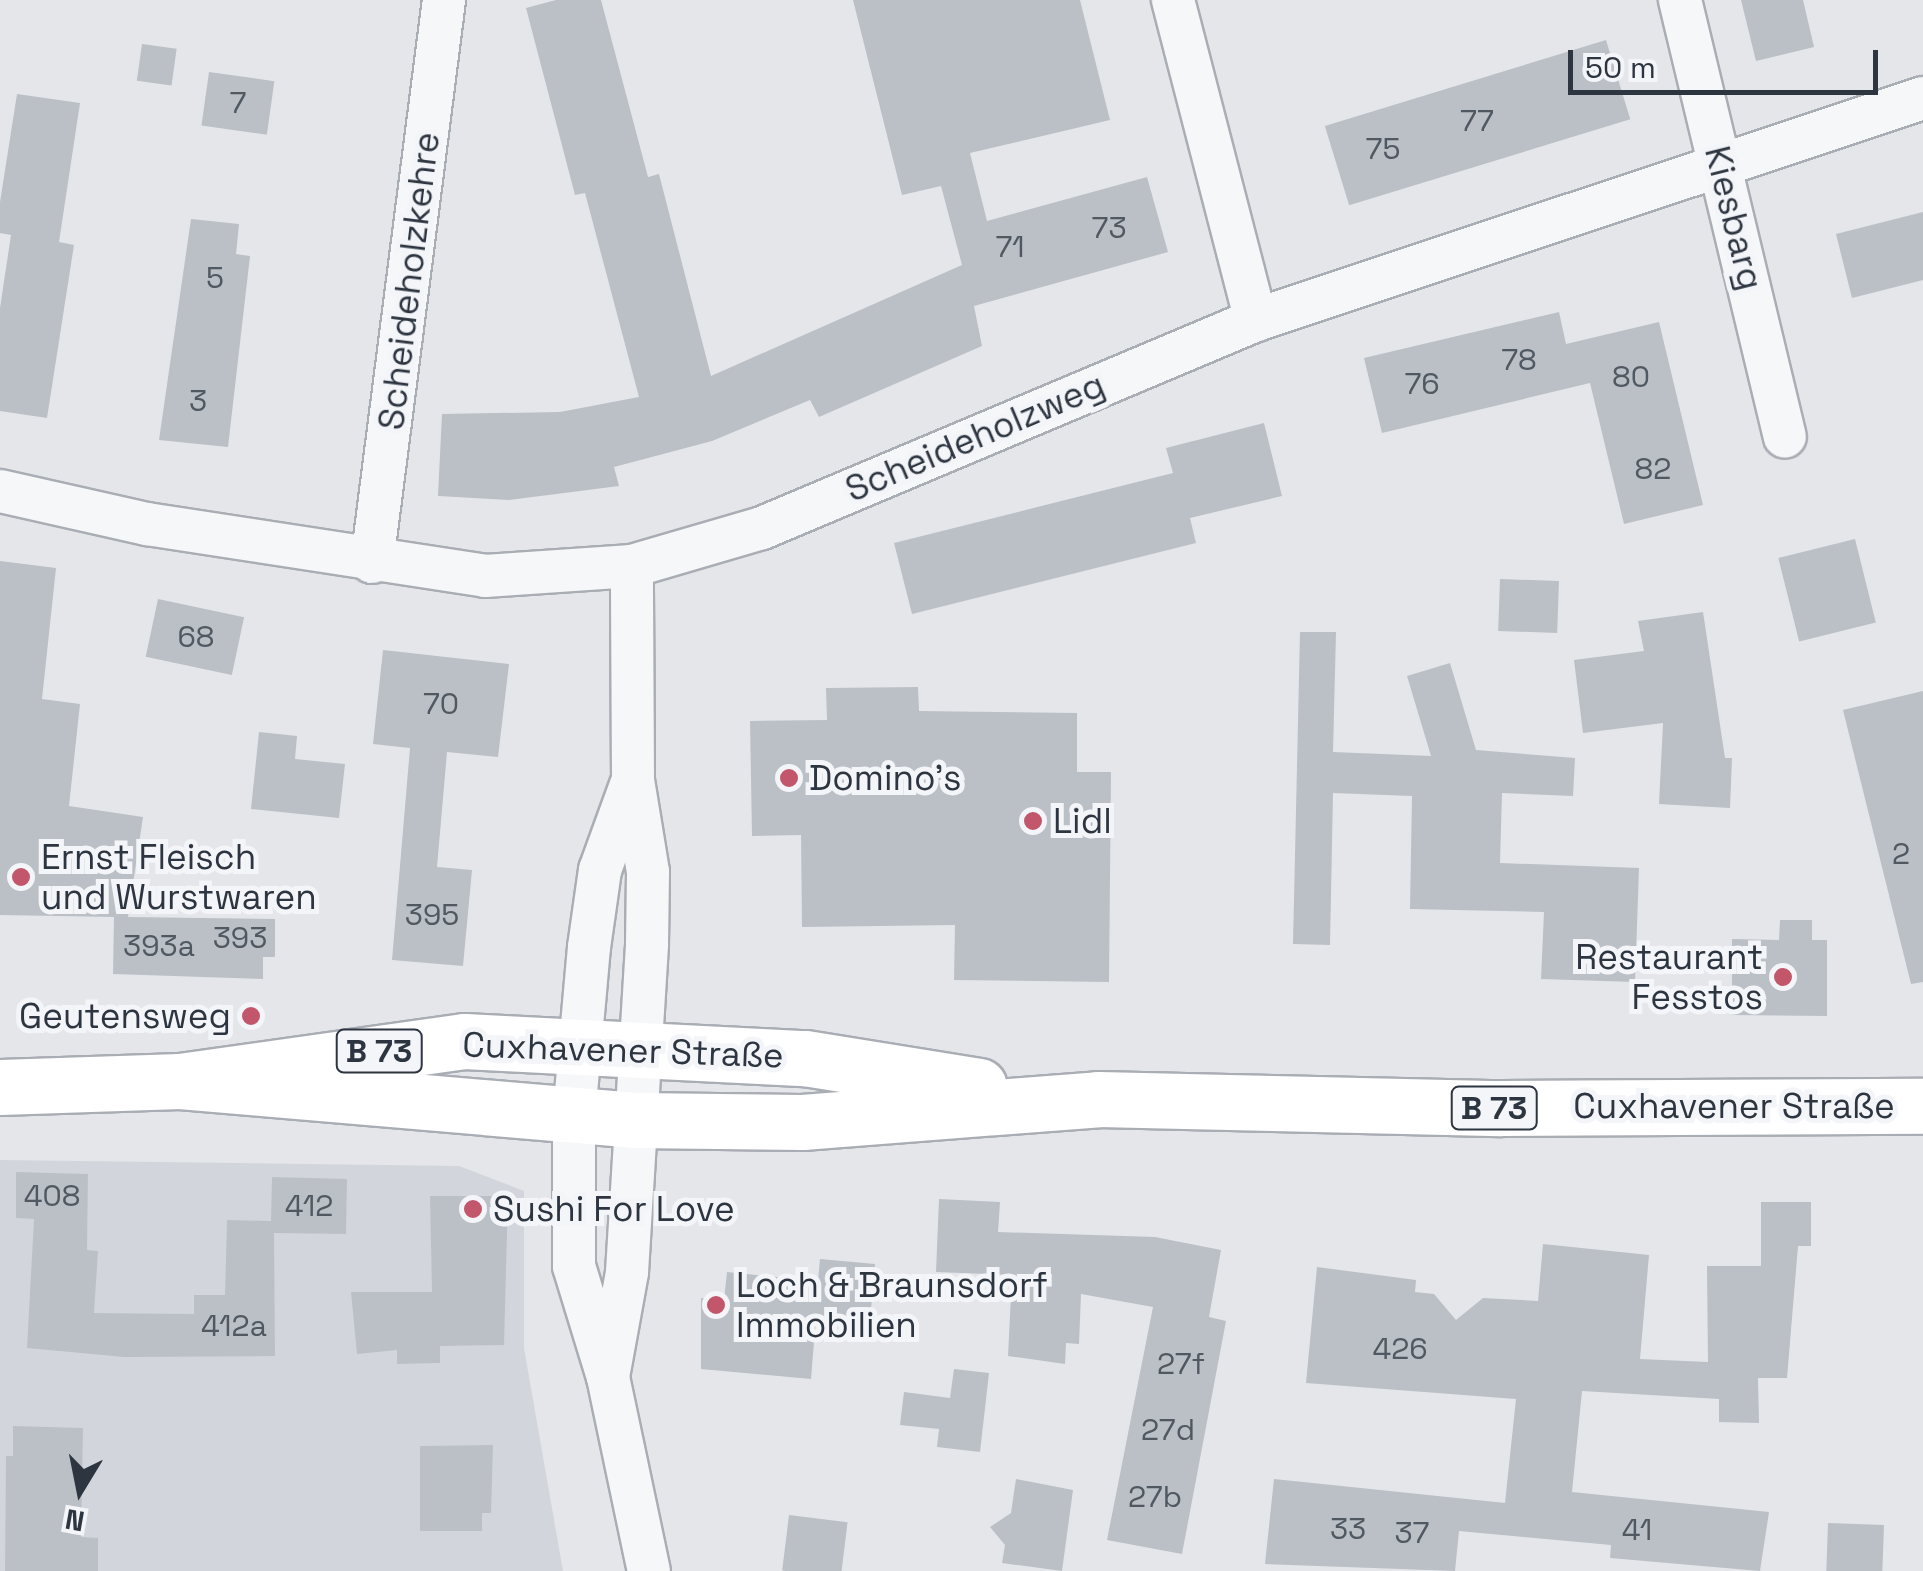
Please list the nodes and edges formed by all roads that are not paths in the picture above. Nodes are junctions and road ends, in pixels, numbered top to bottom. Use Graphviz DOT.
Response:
graph roads {
  1 [pos="444,0"];
  2 [pos="1173,0"];
  3 [pos="1680,0"];
  4 [pos="1923,98"];
  5 [pos="1720,166"];
  6 [pos="1256,320"];
  7 [pos="1785,437"];
  8 [pos="0,491"];
  9 [pos="372,562"];
  10 [pos="632,566"];
  11 [pos="632,780"];
  12 [pos="578,1044"];
  13 [pos="639,1047"];
  14 [pos="180,1081"];
  15 [pos="0,1087"];
  16 [pos="1066,1100"];
  17 [pos="1923,1106"];
  18 [pos="574,1116"];
  19 [pos="634,1120"];
  20 [pos="608,1377"];
  21 [pos="649,1571"];
  1 -- 9 [label="street, Scheideholzkehre"];
  2 -- 6 [label="street"];
  3 -- 5 [label="street, Kiesbarg"];
  4 -- 5 [label="street, Scheideholzweg"];
  5 -- 6 [label="street, Scheideholzweg"];
  5 -- 7 [label="street, Kiesbarg"];
  6 -- 10 [label="street, Scheideholzweg"];
  8 -- 9 [label="street, Scheideholzweg"];
  9 -- 10 [label="street, Scheideholzweg"];
  10 -- 11 [label="street"];
  11 -- 12 [label="street"];
  11 -- 13 [label="street"];
  12 -- 13 [label="main road, Cuxhavener Straße / B 73"];
  12 -- 14 [label="main road, Cuxhavener Straße / B 73"];
  12 -- 18 [label="street"];
  13 -- 16 [label="main road, Cuxhavener Straße / B 73"];
  13 -- 19 [label="street"];
  14 -- 15 [label="main road, Cuxhavener Straße / B 73"];
  14 -- 18 [label="main road, Cuxhavener Straße / B 73"];
  16 -- 17 [label="main road, Cuxhavener Straße / B 73"];
  16 -- 19 [label="main road, Cuxhavener Straße / B 73"];
  18 -- 19 [label="main road, Cuxhavener Straße / B 73"];
  18 -- 20 [label="street"];
  19 -- 20 [label="street"];
  20 -- 21 [label="street"];
}
